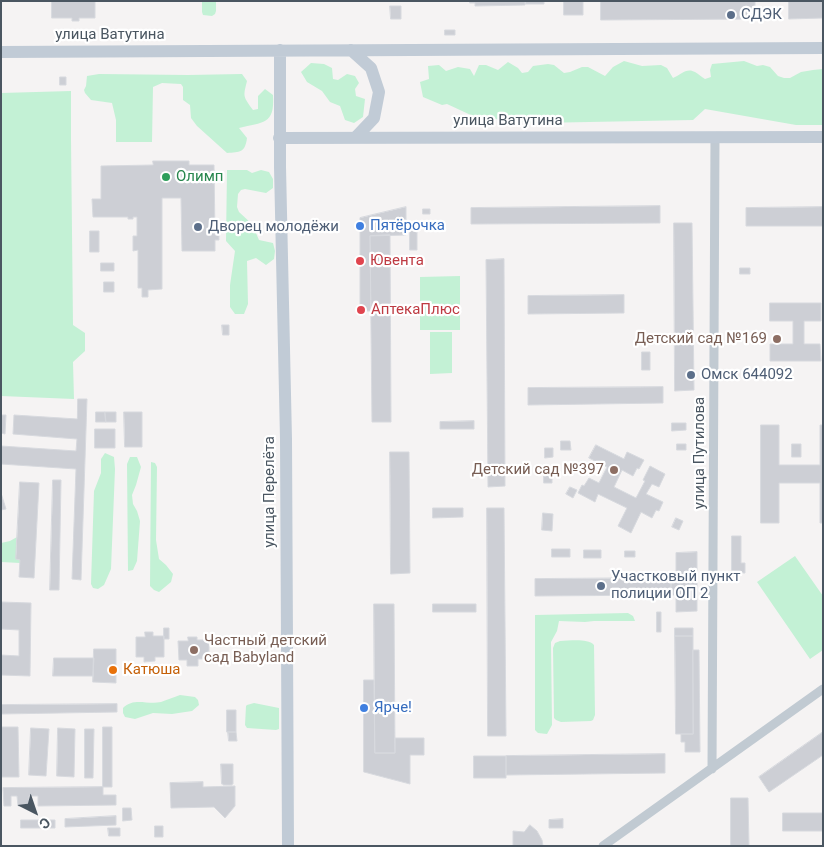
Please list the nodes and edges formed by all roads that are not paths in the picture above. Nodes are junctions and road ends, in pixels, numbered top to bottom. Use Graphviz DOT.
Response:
graph roads {
  1 [pos="823,48"];
  2 [pos="280,50"];
  3 [pos="351,50"];
  4 [pos="1,52"];
  5 [pos="356,137"];
  6 [pos="823,137"];
  7 [pos="279,138"];
  8 [pos="715,138"];
  9 [pos="823,689"];
  10 [pos="712,768"];
  11 [pos="288,846"];
  12 [pos="603,846"];
  1 -- 3 [label="main road, улица Ватутина"];
  2 -- 3 [label="main road, улица Ватутина"];
  2 -- 4 [label="main road, улица Ватутина"];
  2 -- 7 [label="main road"];
  3 -- 5 [label="main road"];
  5 -- 7 [label="main road, улица Ватутина"];
  5 -- 8 [label="main road, улица Ватутина"];
  6 -- 8 [label="main road, улица Ватутина"];
  7 -- 11 [label="main road, улица Перелёта"];
  8 -- 10 [label="street, улица Путилова"];
  9 -- 10 [label="street"];
  10 -- 12 [label="street"];
}
